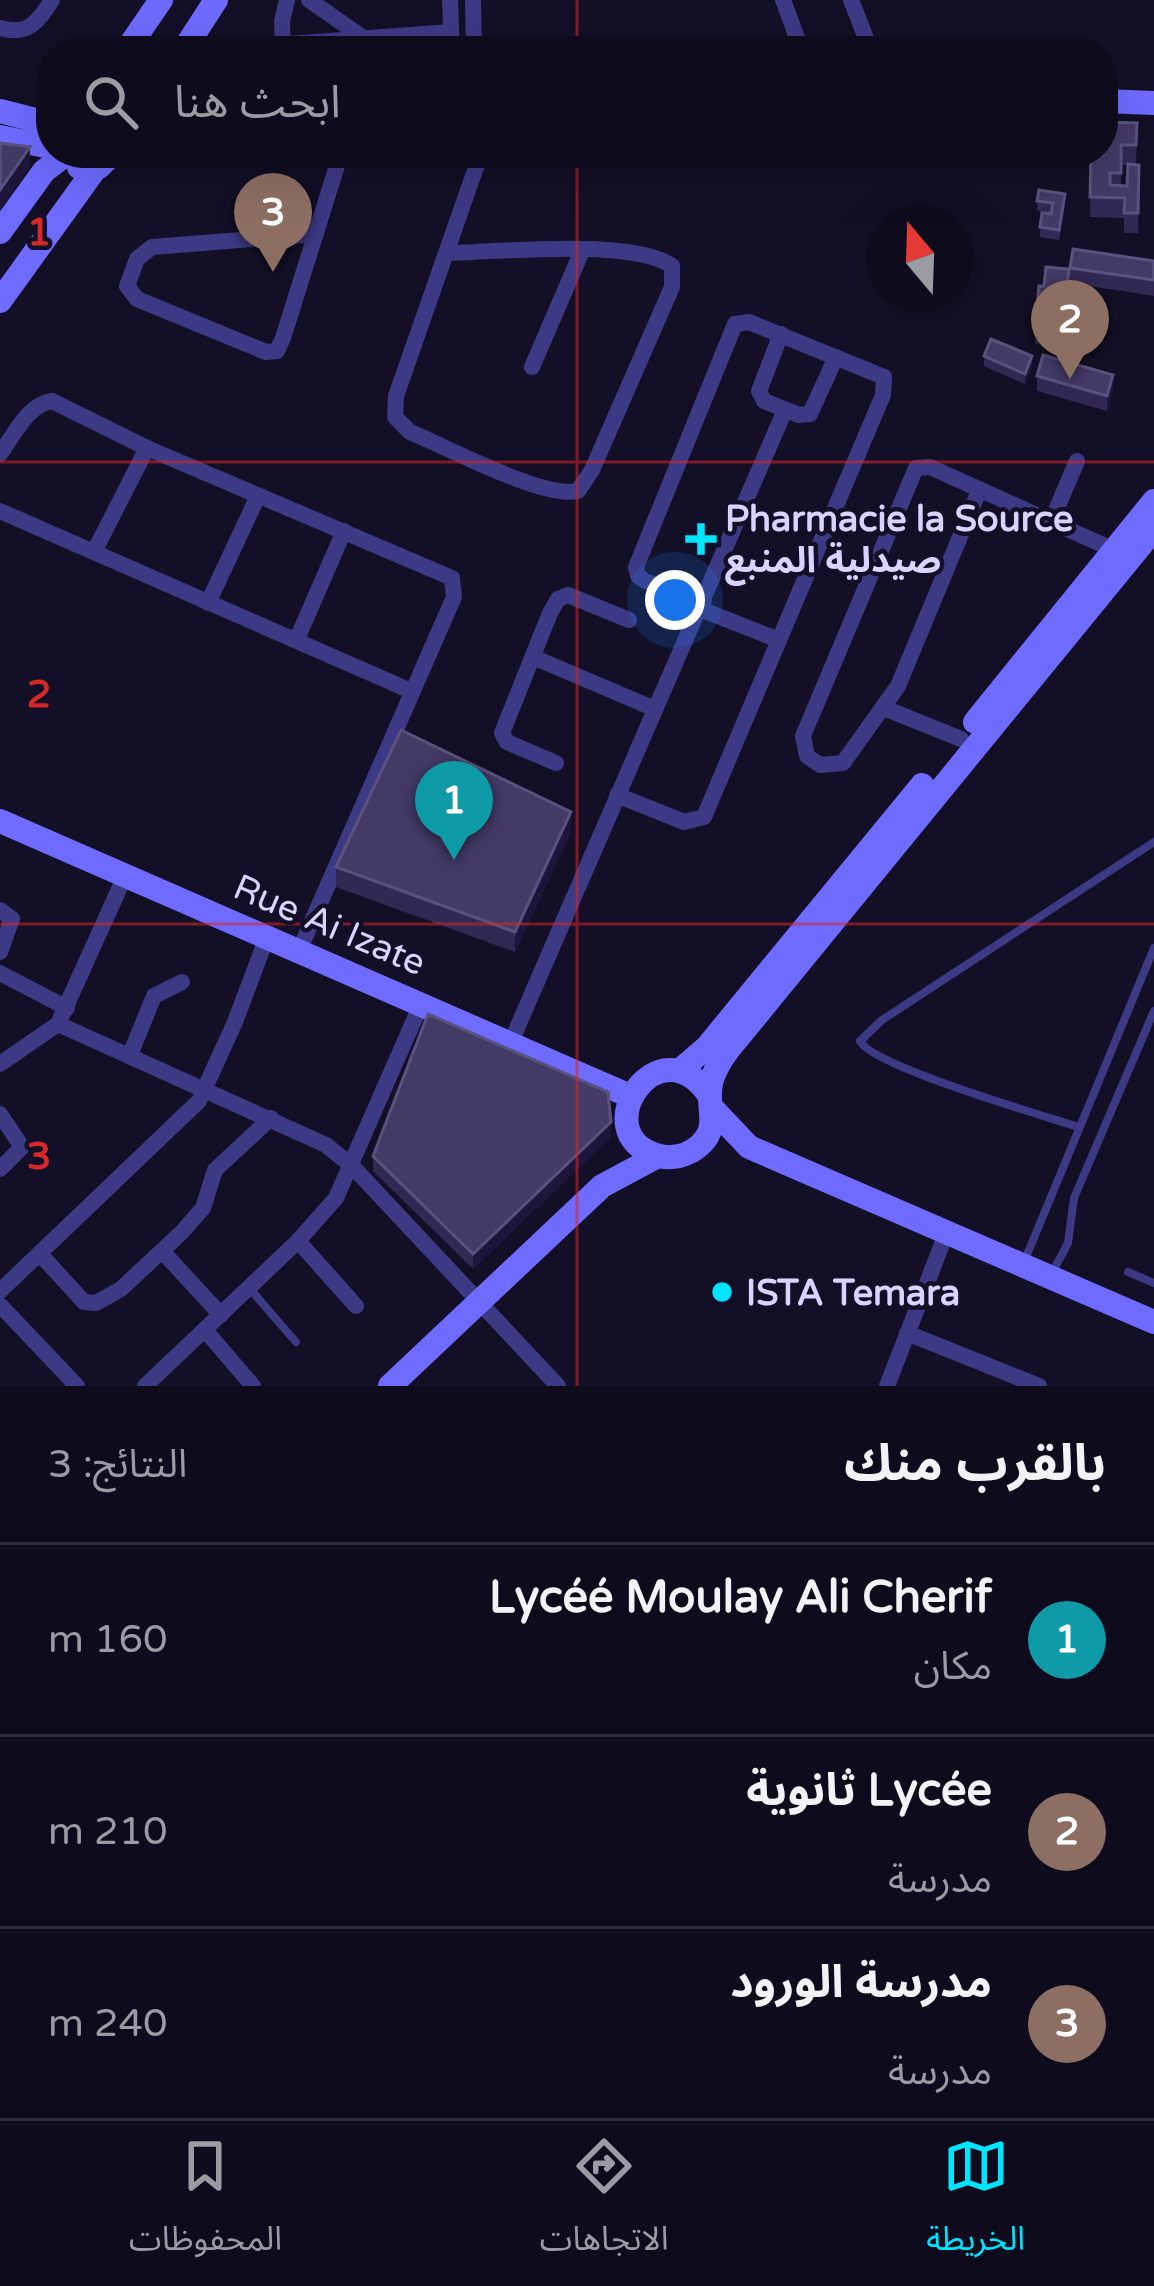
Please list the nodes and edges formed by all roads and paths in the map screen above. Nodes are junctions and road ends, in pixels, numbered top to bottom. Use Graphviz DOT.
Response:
graph roads {
  1 [pos="52,0"];
  2 [pos="161,0"];
  3 [pos="216,0"];
  4 [pos="287,0"];
  5 [pos="309,0"];
  6 [pos="473,0"];
  7 [pos="783,0"];
  8 [pos="851,0"];
  9 [pos="446,2"];
  10 [pos="0,28"];
  11 [pos="136,36"];
  12 [pos="193,36"];
  13 [pos="282,36"];
  14 [pos="361,36"];
  15 [pos="451,36"];
  16 [pos="474,36"];
  17 [pos="796,36"];
  18 [pos="866,36"];
  19 [pos="1118,101"];
  20 [pos="1154,103"];
  21 [pos="0,111"];
  22 [pos="1118,115"];
  23 [pos="1154,116"];
  24 [pos="36,120"];
  25 [pos="0,137"];
  26 [pos="36,144"];
  27 [pos="48,168"];
  28 [pos="99,168"];
  29 [pos="336,168"];
  30 [pos="476,168"];
  31 [pos="0,232"];
  32 [pos="316,234"];
  33 [pos="582,251"];
  34 [pos="447,253"];
  35 [pos="0,302"];
  36 [pos="782,334"];
  37 [pos="836,357"];
  38 [pos="532,367"];
  39 [pos="785,410"];
  40 [pos="147,448"];
  41 [pos="0,454"];
  42 [pos="1077,461"];
  43 [pos="979,491"];
  44 [pos="258,496"];
  45 [pos="1154,501"];
  46 [pos="0,511"];
  47 [pos="1051,522"];
  48 [pos="1154,529"];
  49 [pos="344,531"];
  50 [pos="1114,550"];
  51 [pos="94,551"];
  52 [pos="208,603"];
  53 [pos="702,605"];
  54 [pos="628,620"];
  55 [pos="297,639"];
  56 [pos="779,640"];
  57 [pos="533,657"];
  58 [pos="411,691"];
  59 [pos="884,708"];
  60 [pos="656,709"];
  61 [pos="961,739"];
  62 [pos="556,763"];
  63 [pos="617,795"];
  64 [pos="0,821"];
  65 [pos="1154,842"];
  66 [pos="125,876"];
  67 [pos="0,910"];
  68 [pos="267,937"];
  69 [pos="1154,948"];
  70 [pos="298,951"];
  71 [pos="0,952"];
  72 [pos="0,973"];
  73 [pos="182,982"];
  74 [pos="422,1002"];
  75 [pos="1154,1011"];
  76 [pos="62,1016"];
  77 [pos="511,1042"];
  78 [pos="130,1055"];
  79 [pos="0,1064"];
  80 [pos="679,1071"];
  81 [pos="205,1090"];
  82 [pos="630,1096"];
  83 [pos="711,1102"];
  84 [pos="0,1114"];
  85 [pos="271,1118"];
  86 [pos="1078,1127"];
  87 [pos="631,1134"];
  88 [pos="698,1147"];
  89 [pos="749,1147"];
  90 [pos="658,1156"];
  91 [pos="353,1167"];
  92 [pos="0,1169"];
  93 [pos="602,1186"];
  94 [pos="946,1234"];
  95 [pos="298,1241"];
  96 [pos="162,1250"];
  97 [pos="40,1254"];
  98 [pos="1023,1264"];
  99 [pos="1128,1272"];
  100 [pos="1050,1276"];
  101 [pos="1154,1283"];
  102 [pos="249,1288"];
  103 [pos="0,1292"];
  104 [pos="478,1303"];
  105 [pos="0,1305"];
  106 [pos="356,1306"];
  107 [pos="221,1315"];
  108 [pos="1153,1319"];
  109 [pos="206,1330"];
  110 [pos="908,1333"];
  111 [pos="296,1342"];
  112 [pos="77,1386"];
  113 [pos="145,1386"];
  114 [pos="254,1386"];
  115 [pos="390,1386"];
  116 [pos="558,1386"];
  117 [pos="887,1386"];
  118 [pos="1039,1386"];
  1 -- 10 [label="street"];
  2 -- 11 [label="street"];
  3 -- 12 [label="street"];
  4 -- 13 [label="street"];
  5 -- 14 [label="street"];
  6 -- 16 [label="street"];
  7 -- 17 [label="street"];
  8 -- 18 [label="street"];
  9 -- 15 [label="street"];
  19 -- 20 [label="street"];
  21 -- 24 [label="street"];
  22 -- 23 [label="street"];
  25 -- 26 [label="street"];
  27 -- 31 [label="street"];
  28 -- 35 [label="street"];
  29 -- 32 [label="street"];
  30 -- 34 [label="street"];
  32 -- 32 [label="street"];
  33 -- 34 [label="street"];
  33 -- 34 [label="street"];
  33 -- 38 [label="street"];
  36 -- 37 [label="street"];
  36 -- 39 [label="street"];
  36 -- 53 [label="street"];
  37 -- 39 [label="street"];
  37 -- 56 [label="street"];
  39 -- 53 [label="street"];
  40 -- 41 [label="street"];
  40 -- 44 [label="street"];
  40 -- 51 [label="street"];
  42 -- 47 [label="street"];
  43 -- 47 [label="street"];
  43 -- 59 [label="street"];
  43 -- 59 [label="street"];
  44 -- 49 [label="street"];
  44 -- 52 [label="street"];
  45 -- 50 [label="street"];
  46 -- 51 [label="street"];
  47 -- 50 [label="street"];
  48 -- 83 [label="street"];
  49 -- 55 [label="street"];
  49 -- 58 [label="street"];
  50 -- 61 [label="street"];
  51 -- 52 [label="street"];
  52 -- 55 [label="street"];
  53 -- 56 [label="street"];
  53 -- 60 [label="street"];
  54 -- 57 [label="street"];
  55 -- 58 [label="street"];
  56 -- 63 [label="street"];
  57 -- 60 [label="street"];
  57 -- 62 [label="street"];
  58 -- 70 [label="street"];
  59 -- 61 [label="street"];
  60 -- 63 [label="street"];
  61 -- 80 [label="street"];
  63 -- 77 [label="street"];
  64 -- 66 [label="street, Rue Ai Izate"];
  65 -- 86 [label="lane"];
  66 -- 68 [label="street, Rue Ai Izate"];
  66 -- 76 [label="street"];
  67 -- 71 [label="street"];
  68 -- 70 [label="street, Rue Ai Izate"];
  68 -- 81 [label="street"];
  69 -- 86 [label="lane"];
  70 -- 74 [label="street, Rue Ai Izate"];
  72 -- 76 [label="street"];
  73 -- 78 [label="street"];
  74 -- 77 [label="street, Rue Ai Izate"];
  74 -- 91 [label="street"];
  75 -- 100 [label="lane"];
  76 -- 78 [label="street"];
  76 -- 79 [label="street"];
  77 -- 82 [label="street, Rue Ai Izate"];
  78 -- 81 [label="street"];
  80 -- 82 [label="street"];
  80 -- 83 [label="street"];
  81 -- 85 [label="street"];
  81 -- 97 [label="street"];
  82 -- 87 [label="street"];
  83 -- 88 [label="street"];
  83 -- 89 [label="street"];
  84 -- 92 [label="street"];
  85 -- 91 [label="street"];
  85 -- 96 [label="street"];
  86 -- 98 [label="lane"];
  87 -- 90 [label="street"];
  87 -- 93 [label="street"];
  88 -- 89 [label="street"];
  88 -- 90 [label="street"];
  89 -- 94 [label="street"];
  90 -- 93 [label="street"];
  91 -- 95 [label="street"];
  91 -- 104 [label="street"];
  93 -- 104 [label="street"];
  94 -- 98 [label="street"];
  94 -- 110 [label="street"];
  95 -- 102 [label="street"];
  95 -- 106 [label="street"];
  96 -- 97 [label="street"];
  96 -- 107 [label="street"];
  97 -- 103 [label="street"];
  98 -- 100 [label="street"];
  99 -- 101 [label="lane"];
  100 -- 108 [label="street"];
  102 -- 107 [label="street"];
  102 -- 111 [label="lane"];
  104 -- 115 [label="street"];
  104 -- 116 [label="street"];
  105 -- 112 [label="street"];
  107 -- 109 [label="street"];
  109 -- 113 [label="street"];
  109 -- 114 [label="street"];
  110 -- 117 [label="street"];
  110 -- 118 [label="street"];
}
